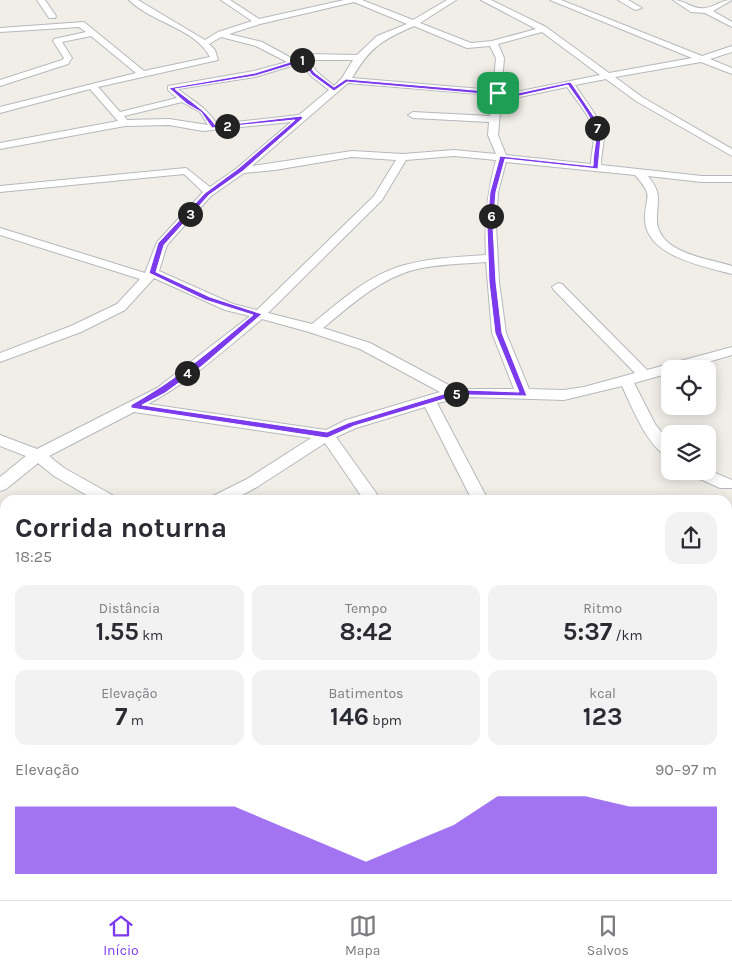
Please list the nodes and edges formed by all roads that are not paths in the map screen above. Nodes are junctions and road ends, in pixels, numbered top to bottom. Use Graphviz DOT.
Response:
graph roads {
  1 [pos="41,0"];
  2 [pos="133,0"];
  3 [pos="225,0"];
  4 [pos="354,0"];
  5 [pos="452,0"];
  6 [pos="485,0"];
  7 [pos="554,0"];
  8 [pos="622,0"];
  9 [pos="677,0"];
  10 [pos="728,0"];
  11 [pos="638,8"];
  12 [pos="707,11"];
  13 [pos="52,16"];
  14 [pos="258,22"];
  15 [pos="413,24"];
  16 [pos="732,26"];
  17 [pos="543,29"];
  18 [pos="0,30"];
  19 [pos="93,34"];
  20 [pos="222,34"];
  21 [pos="493,43"];
  22 [pos="203,44"];
  23 [pos="732,49"];
  24 [pos="359,58"];
  25 [pos="702,59"];
  26 [pos="299,61"];
  27 [pos="732,71"];
  28 [pos="143,75"];
  29 [pos="608,76"];
  30 [pos="346,80"];
  31 [pos="0,83"];
  32 [pos="570,84"];
  33 [pos="92,86"];
  34 [pos="540,89"];
  35 [pos="334,90"];
  36 [pos="498,92"];
  37 [pos="183,98"];
  38 [pos="1,109"];
  39 [pos="413,115"];
  40 [pos="301,118"];
  41 [pos="122,119"];
  42 [pos="494,119"];
  43 [pos="214,127"];
  44 [pos="0,146"];
  45 [pos="263,150"];
  46 [pos="732,153"];
  47 [pos="403,157"];
  48 [pos="502,157"];
  49 [pos="274,167"];
  50 [pos="596,168"];
  51 [pos="241,170"];
  52 [pos="639,173"];
  53 [pos="732,179"];
  54 [pos="0,189"];
  55 [pos="210,192"];
  56 [pos="0,231"];
  57 [pos="491,258"];
  58 [pos="732,270"];
  59 [pos="150,275"];
  60 [pos="558,287"];
  61 [pos="258,314"];
  62 [pos="314,329"];
  63 [pos="732,351"];
  64 [pos="0,358"];
  65 [pos="645,376"];
  66 [pos="626,381"];
  67 [pos="454,394"];
  68 [pos="524,395"];
  69 [pos="429,401"];
  70 [pos="134,406"];
  71 [pos="327,435"];
  72 [pos="0,440"];
  73 [pos="661,441"];
  74 [pos="38,455"];
  75 [pos="716,480"];
  76 [pos="726,484"];
  77 [pos="0,485"];
  78 [pos="99,495"];
  79 [pos="229,495"];
  80 [pos="369,495"];
  81 [pos="477,495"];
  1 -- 13 [label="street"];
  2 -- 22 [label="street"];
  3 -- 14 [label="street"];
  4 -- 14 [label="street"];
  4 -- 15 [label="street"];
  5 -- 15 [label="street"];
  6 -- 17 [label="street"];
  7 -- 25 [label="street"];
  8 -- 11 [label="street"];
  9 -- 12 [label="street"];
  10 -- 12 [label="street"];
  12 -- 16 [label="street"];
  14 -- 20 [label="street"];
  15 -- 21 [label="street"];
  15 -- 24 [label="street"];
  17 -- 21 [label="street"];
  17 -- 29 [label="street"];
  18 -- 19 [label="street"];
  19 -- 28 [label="street"];
  19 -- 31 [label="street"];
  20 -- 22 [label="street"];
  20 -- 26 [label="street"];
  21 -- 36 [label="street"];
  22 -- 28 [label="street"];
  23 -- 25 [label="street"];
  24 -- 26 [label="street"];
  24 -- 30 [label="street"];
  25 -- 27 [label="street"];
  25 -- 29 [label="street"];
  26 -- 35 [label="street"];
  26 -- 37 [label="street"];
  28 -- 33 [label="street"];
  29 -- 32 [label="street"];
  29 -- 46 [label="street"];
  30 -- 35 [label="street"];
  30 -- 36 [label="street"];
  32 -- 34 [label="street"];
  32 -- 50 [label="street"];
  33 -- 38 [label="street"];
  33 -- 41 [label="street"];
  34 -- 36 [label="street"];
  34 -- 36 [label="street"];
  35 -- 40 [label="street"];
  36 -- 42 [label="street"];
  37 -- 41 [label="street"];
  37 -- 43 [label="street"];
  39 -- 42 [label="street"];
  40 -- 43 [label="street"];
  40 -- 45 [label="street"];
  41 -- 43 [label="street"];
  41 -- 44 [label="street"];
  42 -- 48 [label="street"];
  45 -- 49 [label="street"];
  45 -- 51 [label="street"];
  47 -- 48 [label="street"];
  47 -- 49 [label="street"];
  47 -- 61 [label="street"];
  48 -- 50 [label="street"];
  48 -- 57 [label="street"];
  49 -- 51 [label="street"];
  50 -- 52 [label="street"];
  51 -- 55 [label="street"];
  52 -- 53 [label="street"];
  52 -- 58 [label="street"];
  54 -- 55 [label="street"];
  55 -- 59 [label="street"];
  56 -- 59 [label="street"];
  57 -- 62 [label="street"];
  57 -- 68 [label="street"];
  59 -- 61 [label="street"];
  59 -- 64 [label="street"];
  60 -- 65 [label="street"];
  61 -- 62 [label="street"];
  61 -- 70 [label="street"];
  62 -- 67 [label="street"];
  63 -- 65 [label="street"];
  65 -- 66 [label="street"];
  66 -- 68 [label="street"];
  66 -- 73 [label="street"];
  67 -- 68 [label="street"];
  67 -- 69 [label="street"];
  69 -- 71 [label="street"];
  69 -- 81 [label="street"];
  70 -- 71 [label="street"];
  70 -- 74 [label="street"];
  71 -- 79 [label="street"];
  71 -- 80 [label="street"];
  72 -- 74 [label="street"];
  74 -- 77 [label="street"];
  74 -- 78 [label="street"];
  75 -- 76 [label="street"];
}
